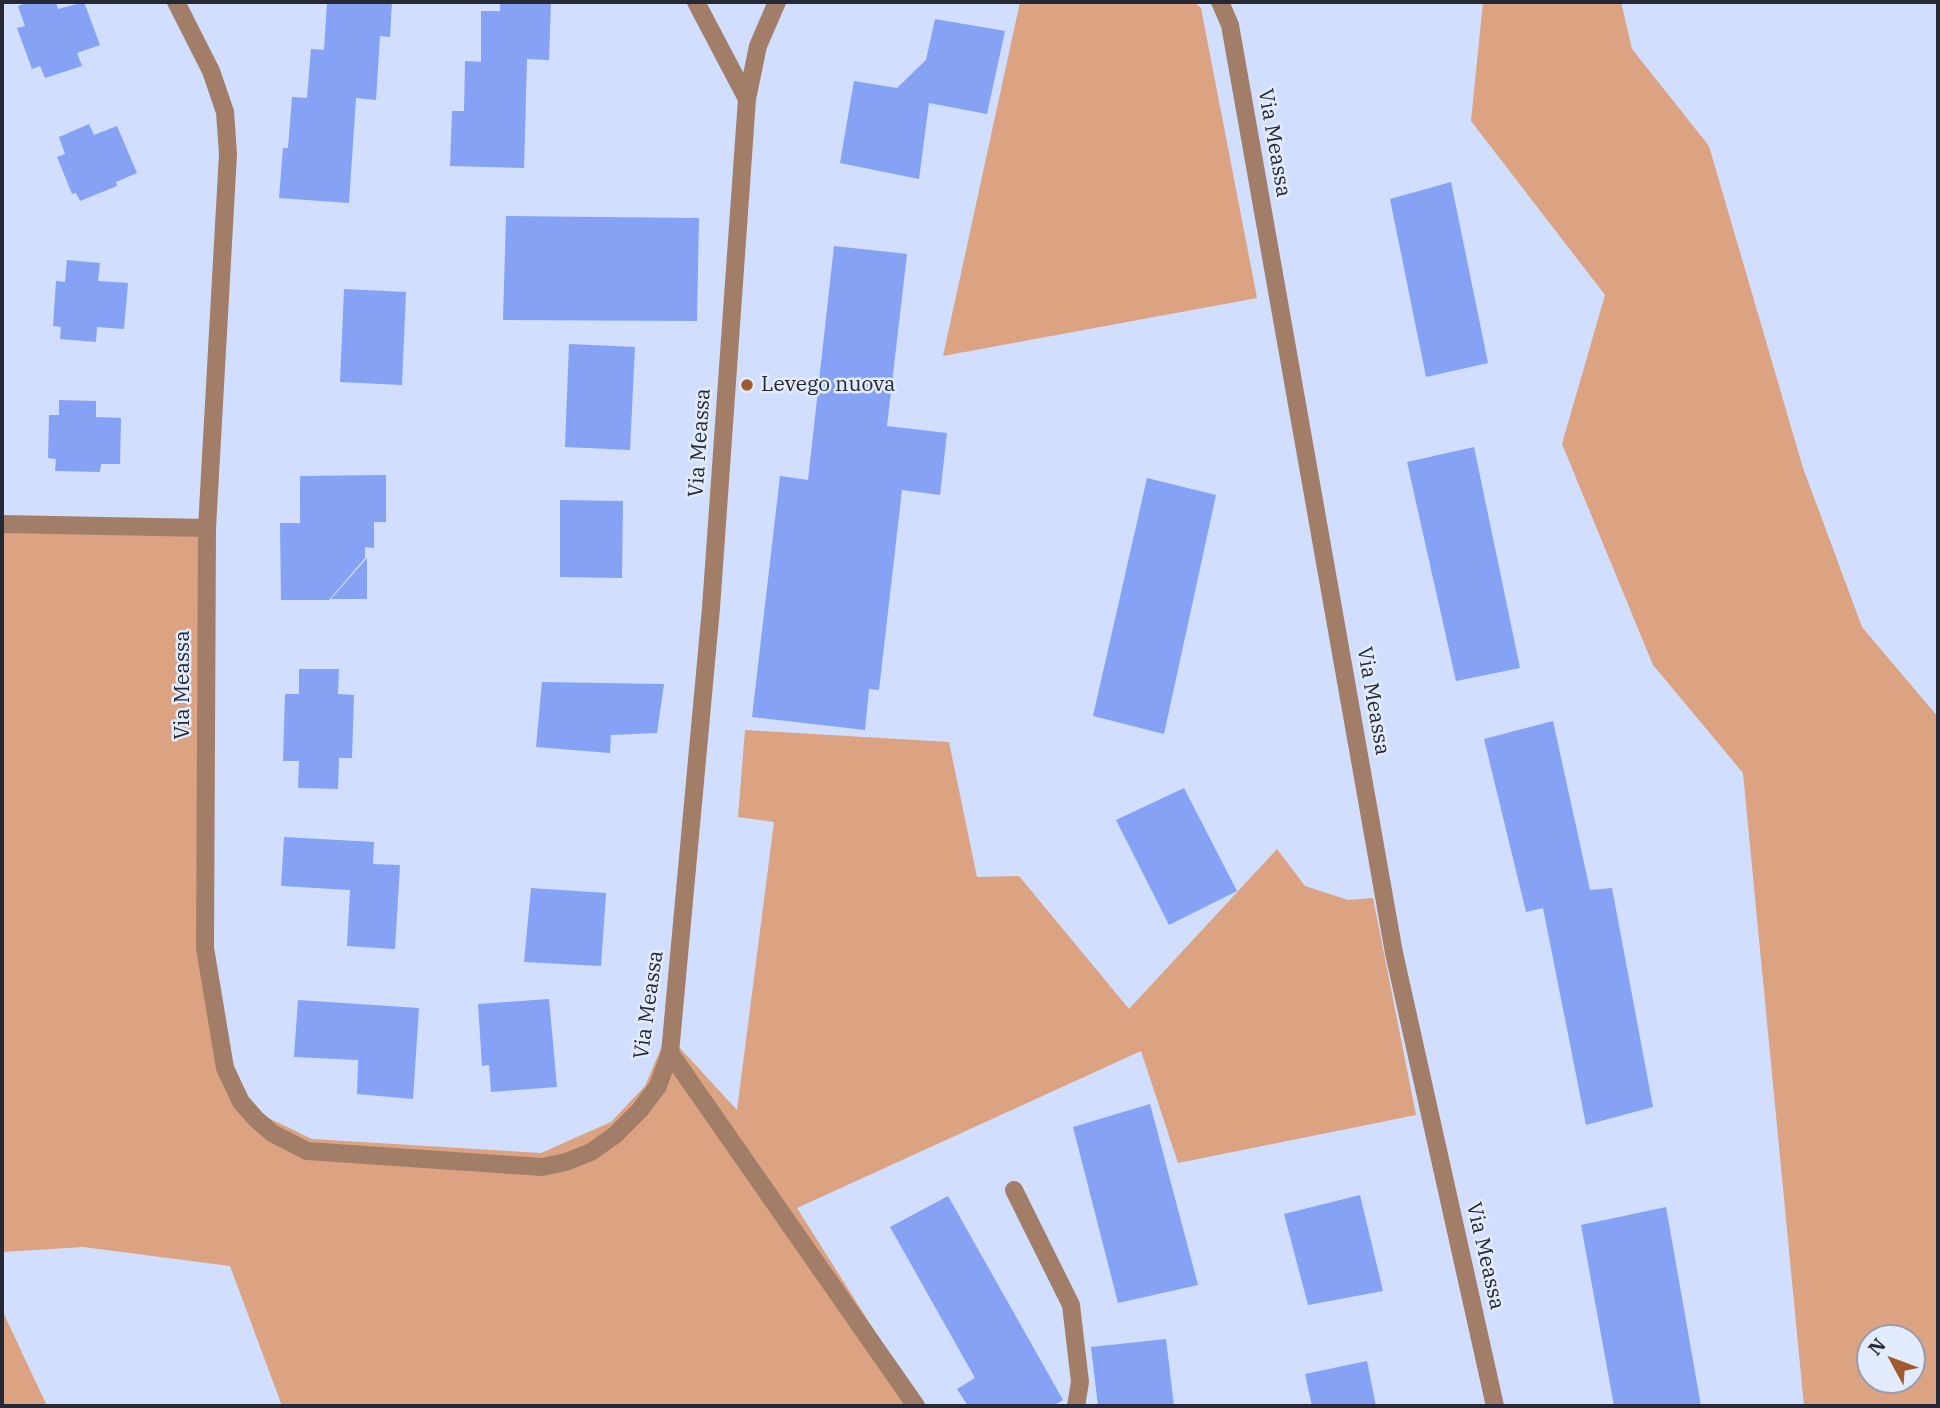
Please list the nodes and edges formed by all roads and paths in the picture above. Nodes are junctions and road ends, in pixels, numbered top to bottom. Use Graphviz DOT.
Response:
graph roads {
  1 [pos="176,2"];
  2 [pos="696,2"];
  3 [pos="777,2"];
  4 [pos="1220,2"];
  5 [pos="747,99"];
  6 [pos="2,524"];
  7 [pos="207,528"];
  8 [pos="670,1053"];
  9 [pos="1014,1190"];
  10 [pos="916,1406"];
  11 [pos="1076,1406"];
  12 [pos="1495,1406"];
  1 -- 7 [label="street, Via Meassa"];
  2 -- 5 [label="street"];
  3 -- 5 [label="street, Via Meassa"];
  4 -- 12 [label="street, Via Meassa"];
  5 -- 8 [label="street, Via Meassa"];
  6 -- 7 [label="street"];
  7 -- 8 [label="street, Via Meassa"];
  8 -- 10 [label="street"];
  9 -- 11 [label="street"];
}
